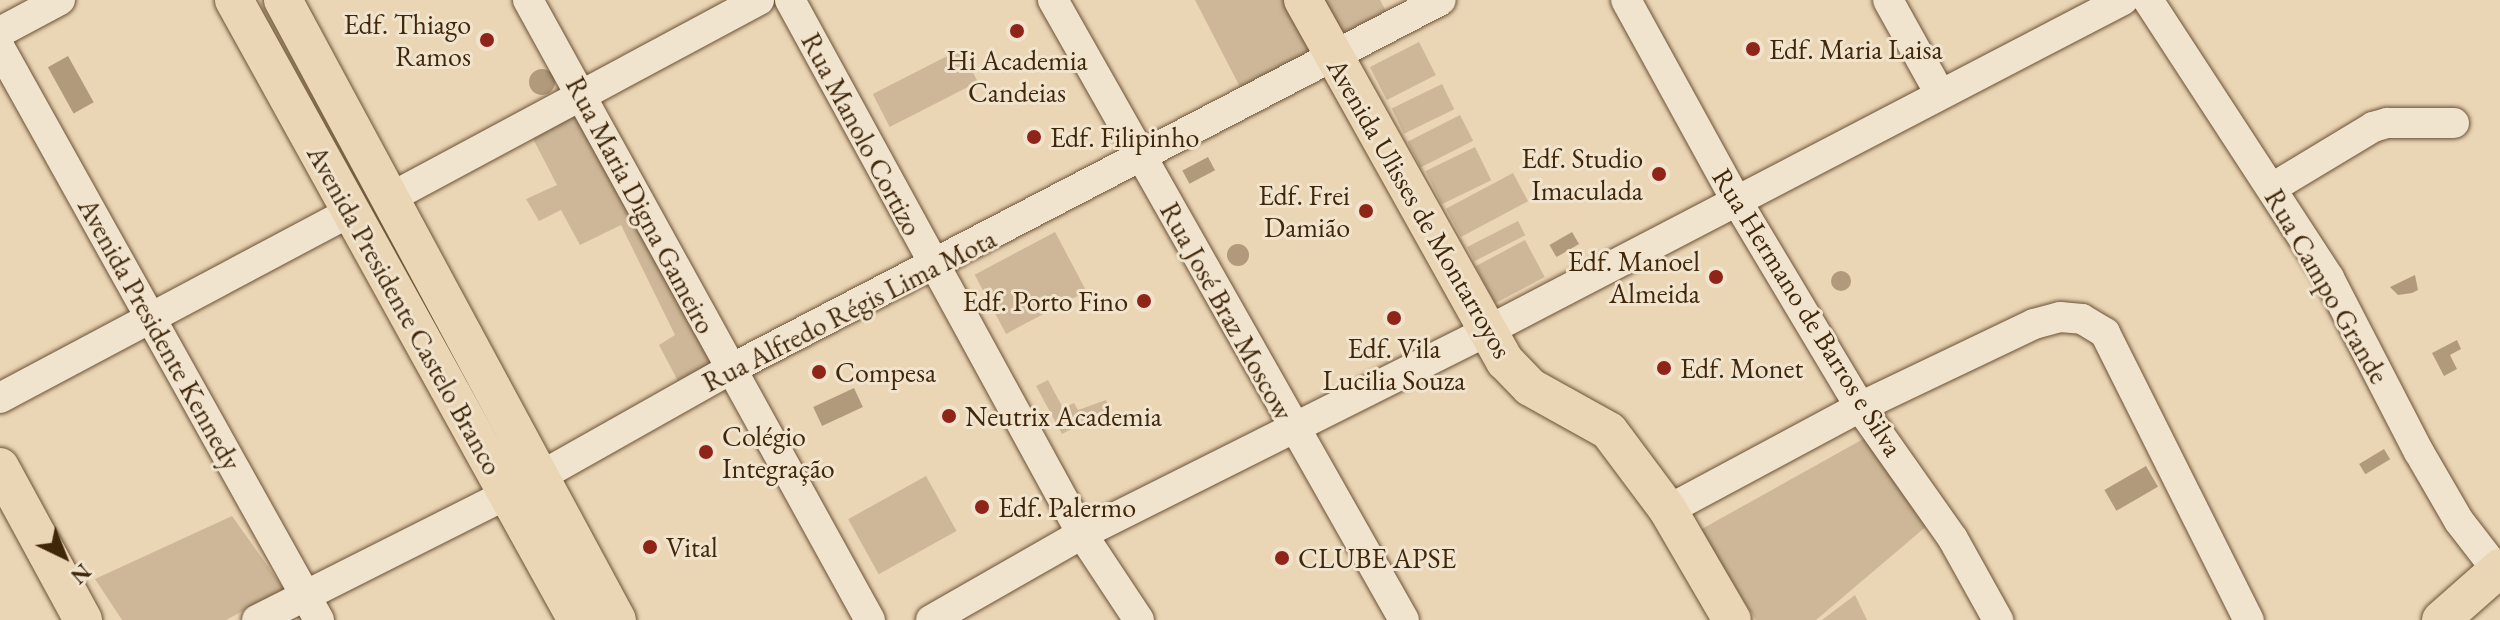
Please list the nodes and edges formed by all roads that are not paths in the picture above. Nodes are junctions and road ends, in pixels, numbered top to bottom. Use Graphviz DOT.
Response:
graph roads {
  1 [pos="60,0"];
  2 [pos="234,0"];
  3 [pos="283,0"];
  4 [pos="528,0"];
  5 [pos="759,0"];
  6 [pos="790,0"];
  7 [pos="1053,0"];
  8 [pos="1303,0"];
  9 [pos="1441,0"];
  10 [pos="1626,0"];
  11 [pos="1888,0"];
  12 [pos="2123,0"];
  13 [pos="2148,0"];
  14 [pos="0,32"];
  15 [pos="0,48"];
  16 [pos="1334,55"];
  17 [pos="582,92"];
  18 [pos="1939,92"];
  19 [pos="2454,123"];
  20 [pos="1142,159"];
  21 [pos="2272,188"];
  22 [pos="1735,198"];
  23 [pos="388,199"];
  24 [pos="351,211"];
  25 [pos="934,268"];
  26 [pos="150,316"];
  27 [pos="1489,330"];
  28 [pos="729,370"];
  29 [pos="0,398"];
  30 [pos="1860,407"];
  31 [pos="1293,430"];
  32 [pos="0,467"];
  33 [pos="522,485"];
  34 [pos="1668,510"];
  35 [pos="1082,534"];
  36 [pos="2499,571"];
  37 [pos="312,607"];
  38 [pos="83,620"];
  39 [pos="257,620"];
  40 [pos="577,620"];
  41 [pos="617,620"];
  42 [pos="870,620"];
  43 [pos="931,620"];
  44 [pos="1139,620"];
  45 [pos="1404,620"];
  46 [pos="1732,620"];
  47 [pos="1998,620"];
  48 [pos="2249,620"];
  49 [pos="2441,620"];
  1 -- 14 [label="street"];
  2 -- 24 [label="main road, Avenida Presidente Castelo Branco"];
  3 -- 23 [label="main road, Avenida Presidente Castelo Branco"];
  4 -- 17 [label="street, Rua Maria Digna Gameiro"];
  5 -- 17 [label="street"];
  6 -- 25 [label="street, Rua Manolo Cortizo"];
  7 -- 20 [label="street, Rua José Braz Moscow"];
  8 -- 16 [label="main road, Avenida Ulisses de Montarroyos"];
  9 -- 16 [label="street, Rua Alfredo Régis Lima Mota"];
  10 -- 22 [label="street, Rua Hermano de Barros e Silva"];
  11 -- 18 [label="street"];
  12 -- 18 [label="street"];
  13 -- 21 [label="street, Rua Campo Grande"];
  15 -- 26 [label="street, Avenida Presidente Kennedy"];
  16 -- 20 [label="street, Rua Alfredo Régis Lima Mota"];
  16 -- 27 [label="main road, Avenida Ulisses de Montarroyos"];
  17 -- 23 [label="street"];
  17 -- 28 [label="street, Rua Maria Digna Gameiro"];
  18 -- 22 [label="street"];
  19 -- 21 [label="street"];
  20 -- 25 [label="street, Rua Alfredo Régis Lima Mota"];
  20 -- 31 [label="street, Rua José Braz Moscow"];
  21 -- 36 [label="street, Rua Campo Grande"];
  22 -- 27 [label="street"];
  22 -- 30 [label="street, Rua Hermano de Barros e Silva"];
  23 -- 33 [label="main road, Avenida Presidente Castelo Branco"];
  24 -- 26 [label="street"];
  24 -- 33 [label="main road, Avenida Presidente Castelo Branco"];
  25 -- 28 [label="street, Rua Alfredo Régis Lima Mota"];
  25 -- 35 [label="street, Rua Manolo Cortizo"];
  26 -- 29 [label="street"];
  26 -- 37 [label="street, Avenida Presidente Kennedy"];
  27 -- 31 [label="street"];
  27 -- 34 [label="main road, Avenida Ulisses de Montarroyos"];
  28 -- 33 [label="street, Rua Alfredo Régis Lima Mota"];
  28 -- 42 [label="street, Rua Maria Digna Gameiro"];
  30 -- 34 [label="street"];
  30 -- 47 [label="street, Rua Hermano de Barros e Silva"];
  30 -- 48 [label="street"];
  31 -- 35 [label="street"];
  31 -- 45 [label="street, Rua José Braz Moscow"];
  32 -- 38 [label="main road"];
  33 -- 37 [label="street, Rua Alfredo Régis Lima Mota"];
  33 -- 40 [label="main road, Avenida Presidente Castelo Branco"];
  33 -- 41 [label="main road, Avenida Presidente Castelo Branco"];
  34 -- 46 [label="main road, Avenida Ulisses de Montarroyos"];
  35 -- 43 [label="street"];
  35 -- 44 [label="street"];
  36 -- 49 [label="main road"];
  37 -- 39 [label="street, Rua Alfredo Régis Lima Mota"];
}
